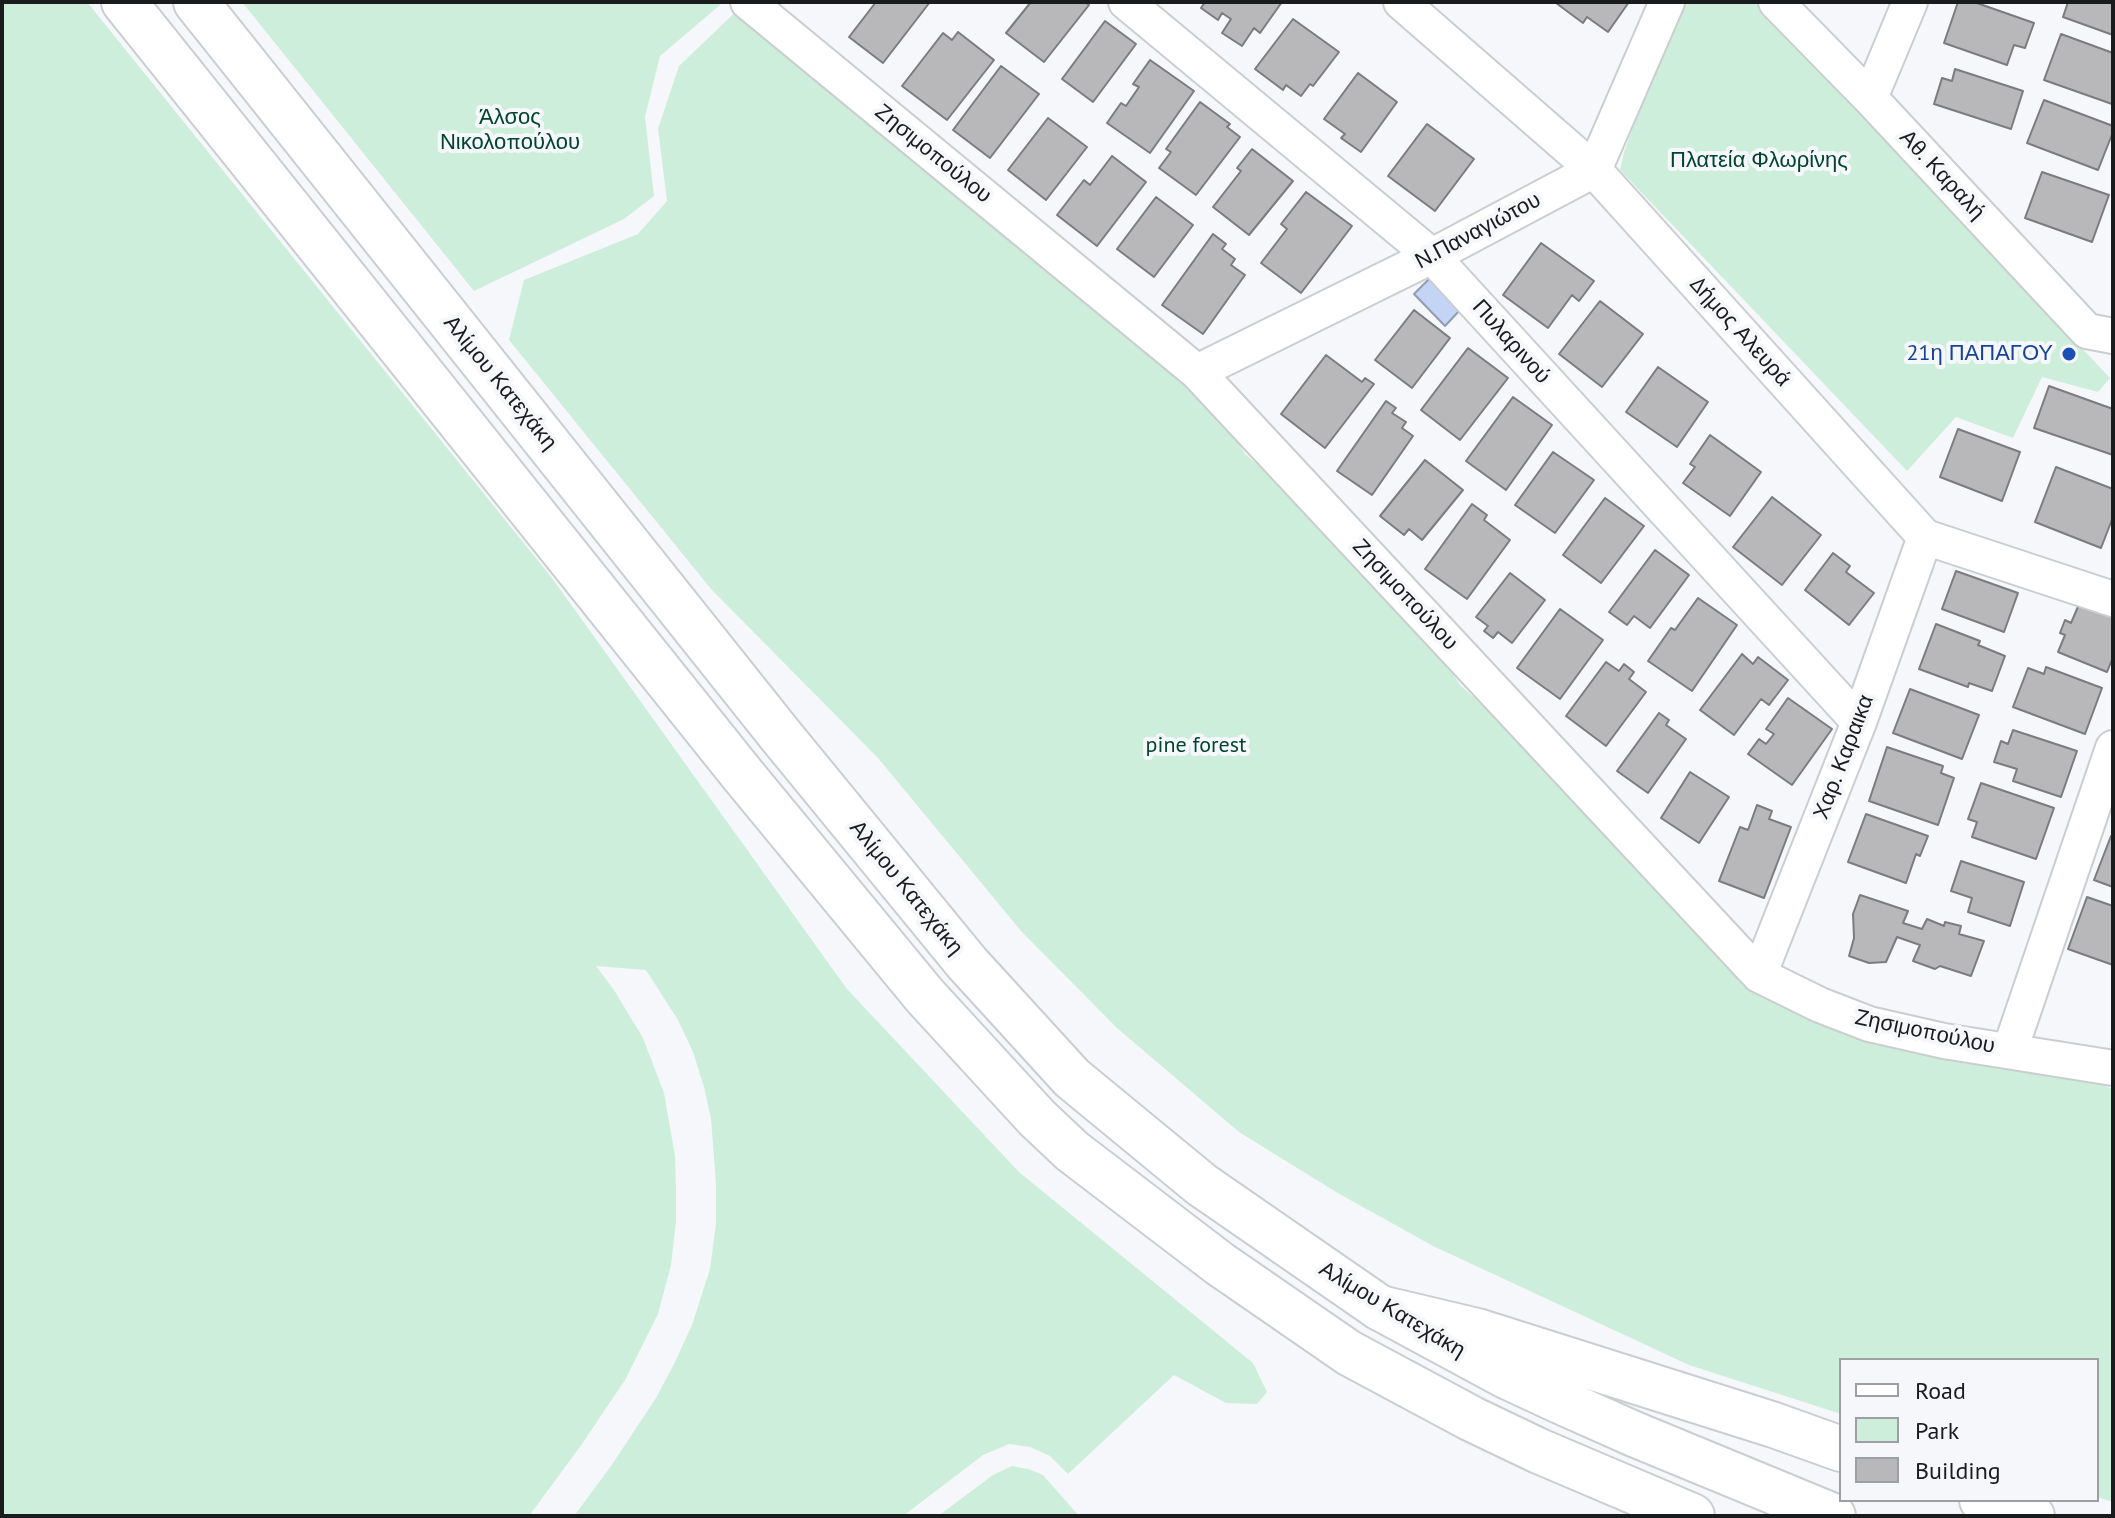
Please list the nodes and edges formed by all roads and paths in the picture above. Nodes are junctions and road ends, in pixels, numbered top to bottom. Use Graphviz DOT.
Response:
graph roads {
  1 [pos="124,2"];
  2 [pos="196,2"];
  3 [pos="748,2"];
  4 [pos="1126,2"];
  5 [pos="1401,2"];
  6 [pos="1667,2"];
  7 [pos="1776,2"];
  8 [pos="1910,2"];
  9 [pos="1870,98"];
  10 [pos="1594,170"];
  11 [pos="1432,256"];
  12 [pos="2113,336"];
  13 [pos="1197,372"];
  14 [pos="1925,537"];
  15 [pos="2113,599"];
  16 [pos="1859,722"];
  17 [pos="2113,748"];
  18 [pos="1759,975"];
  19 [pos="2010,1050"];
  20 [pos="2113,1068"];
  21 [pos="1380,1308"];
  22 [pos="1839,1448"];
  23 [pos="1988,1502"];
  24 [pos="1692,1516"];
  25 [pos="1833,1516"];
  26 [pos="2032,1516"];
  1 -- 24 [label="main road"];
  2 -- 21 [label="main road, Αλίμου Κατεχάκη"];
  3 -- 13 [label="street, Ζησιμοπούλου"];
  4 -- 11 [label="street, Πυλαρινού"];
  5 -- 10 [label="street, Δήμος Αλευρά"];
  6 -- 10 [label="street"];
  7 -- 9 [label="street, Αθ. Καραλή"];
  8 -- 9 [label="street"];
  9 -- 12 [label="street, Αθ. Καραλή"];
  10 -- 11 [label="street, Ν.Παναγιώτου"];
  10 -- 14 [label="street, Δήμος Αλευρά"];
  11 -- 13 [label="street, Ν.Παναγιώτου"];
  11 -- 16 [label="street, Πυλαρινού"];
  13 -- 18 [label="street, Ζησιμοπούλου"];
  14 -- 15 [label="street, Δήμος Αλευρά"];
  14 -- 16 [label="street, Χαρ. Καραικα"];
  16 -- 18 [label="street, Χαρ. Καραικα"];
  17 -- 19 [label="street"];
  18 -- 19 [label="street, Ζησιμοπούλου"];
  19 -- 20 [label="street, Ζησιμοπούλου"];
  21 -- 22 [label="main road"];
  21 -- 25 [label="main road, Αλίμου Κατεχάκη"];
  23 -- 26 [label="main road"];
}
